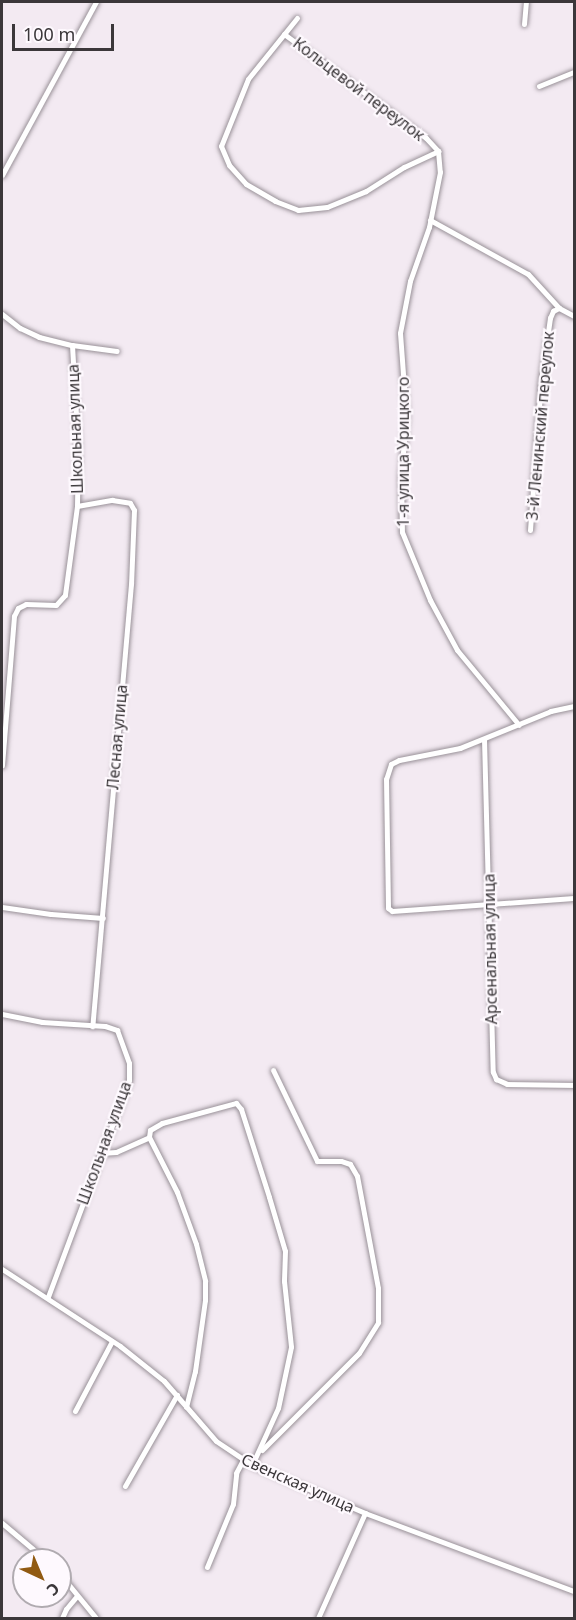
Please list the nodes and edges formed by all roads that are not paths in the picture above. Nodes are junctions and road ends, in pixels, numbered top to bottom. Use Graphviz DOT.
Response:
graph roads {
  1 [pos="96,2"];
  2 [pos="526,2"];
  3 [pos="297,18"];
  4 [pos="524,24"];
  5 [pos="284,34"];
  6 [pos="574,72"];
  7 [pos="539,86"];
  8 [pos="438,151"];
  9 [pos="2,175"];
  10 [pos="430,220"];
  11 [pos="559,308"];
  12 [pos="2,314"];
  13 [pos="574,316"];
  14 [pos="72,345"];
  15 [pos="117,351"];
  16 [pos="77,506"];
  17 [pos="530,530"];
  18 [pos="574,706"];
  19 [pos="519,725"];
  20 [pos="484,739"];
  21 [pos="2,766"];
  22 [pos="574,898"];
  23 [pos="489,906"];
  24 [pos="2,907"];
  25 [pos="103,918"];
  26 [pos="2,1014"];
  27 [pos="92,1026"];
  28 [pos="273,1070"];
  29 [pos="574,1085"];
  30 [pos="149,1137"];
  31 [pos="101,1153"];
  32 [pos="2,1269"];
  33 [pos="48,1297"];
  34 [pos="112,1341"];
  35 [pos="177,1395"];
  36 [pos="186,1407"];
  37 [pos="75,1411"];
  38 [pos="259,1453"];
  39 [pos="243,1460"];
  40 [pos="252,1465"];
  41 [pos="125,1486"];
  42 [pos="365,1513"];
  43 [pos="2,1523"];
  44 [pos="32,1548"];
  45 [pos="207,1567"];
  46 [pos="72,1590"];
  47 [pos="574,1591"];
  48 [pos="77,1596"];
  49 [pos="62,1618"];
  50 [pos="96,1618"];
  51 [pos="318,1618"];
  1 -- 9 [label="street"];
  2 -- 4 [label="street"];
  3 -- 5 [label="street, Кольцевой переулок"];
  5 -- 8 [label="street, Кольцевой переулок"];
  5 -- 8 [label="street, Кольцевой переулок"];
  6 -- 7 [label="street"];
  8 -- 10 [label="street, 1-я улица Урицкого"];
  10 -- 11 [label="street"];
  10 -- 19 [label="street, 1-я улица Урицкого"];
  11 -- 13 [label="street, 3-й Ленинский переулок"];
  11 -- 17 [label="street, 3-й Ленинский переулок"];
  12 -- 14 [label="street, Школьная улица"];
  14 -- 15 [label="street"];
  14 -- 16 [label="street, Школьная улица"];
  16 -- 21 [label="street, Школьная улица"];
  16 -- 25 [label="street, Лесная улица"];
  18 -- 19 [label="street"];
  19 -- 20 [label="street"];
  20 -- 23 [label="street, Арсенальная улица"];
  20 -- 23 [label="street"];
  22 -- 23 [label="street"];
  23 -- 29 [label="street, Арсенальная улица"];
  24 -- 25 [label="street"];
  25 -- 27 [label="street, Лесная улица"];
  26 -- 27 [label="street, Школьная улица"];
  27 -- 31 [label="street, Школьная улица"];
  28 -- 38 [label="street"];
  30 -- 31 [label="street"];
  30 -- 36 [label="street"];
  30 -- 38 [label="street"];
  31 -- 33 [label="street, Школьная улица"];
  32 -- 33 [label="street, Свенская улица"];
  33 -- 34 [label="street, Свенская улица"];
  34 -- 35 [label="street, Свенская улица"];
  34 -- 37 [label="street"];
  35 -- 36 [label="street, Свенская улица"];
  35 -- 41 [label="street"];
  36 -- 39 [label="street, Свенская улица"];
  38 -- 40 [label="street"];
  39 -- 40 [label="street, Свенская улица"];
  39 -- 45 [label="street"];
  40 -- 42 [label="street, Свенская улица"];
  42 -- 47 [label="street, Свенская улица"];
  42 -- 51 [label="street"];
  43 -- 44 [label="street"];
  46 -- 48 [label="street"];
  48 -- 49 [label="street"];
  48 -- 50 [label="street"];
}
